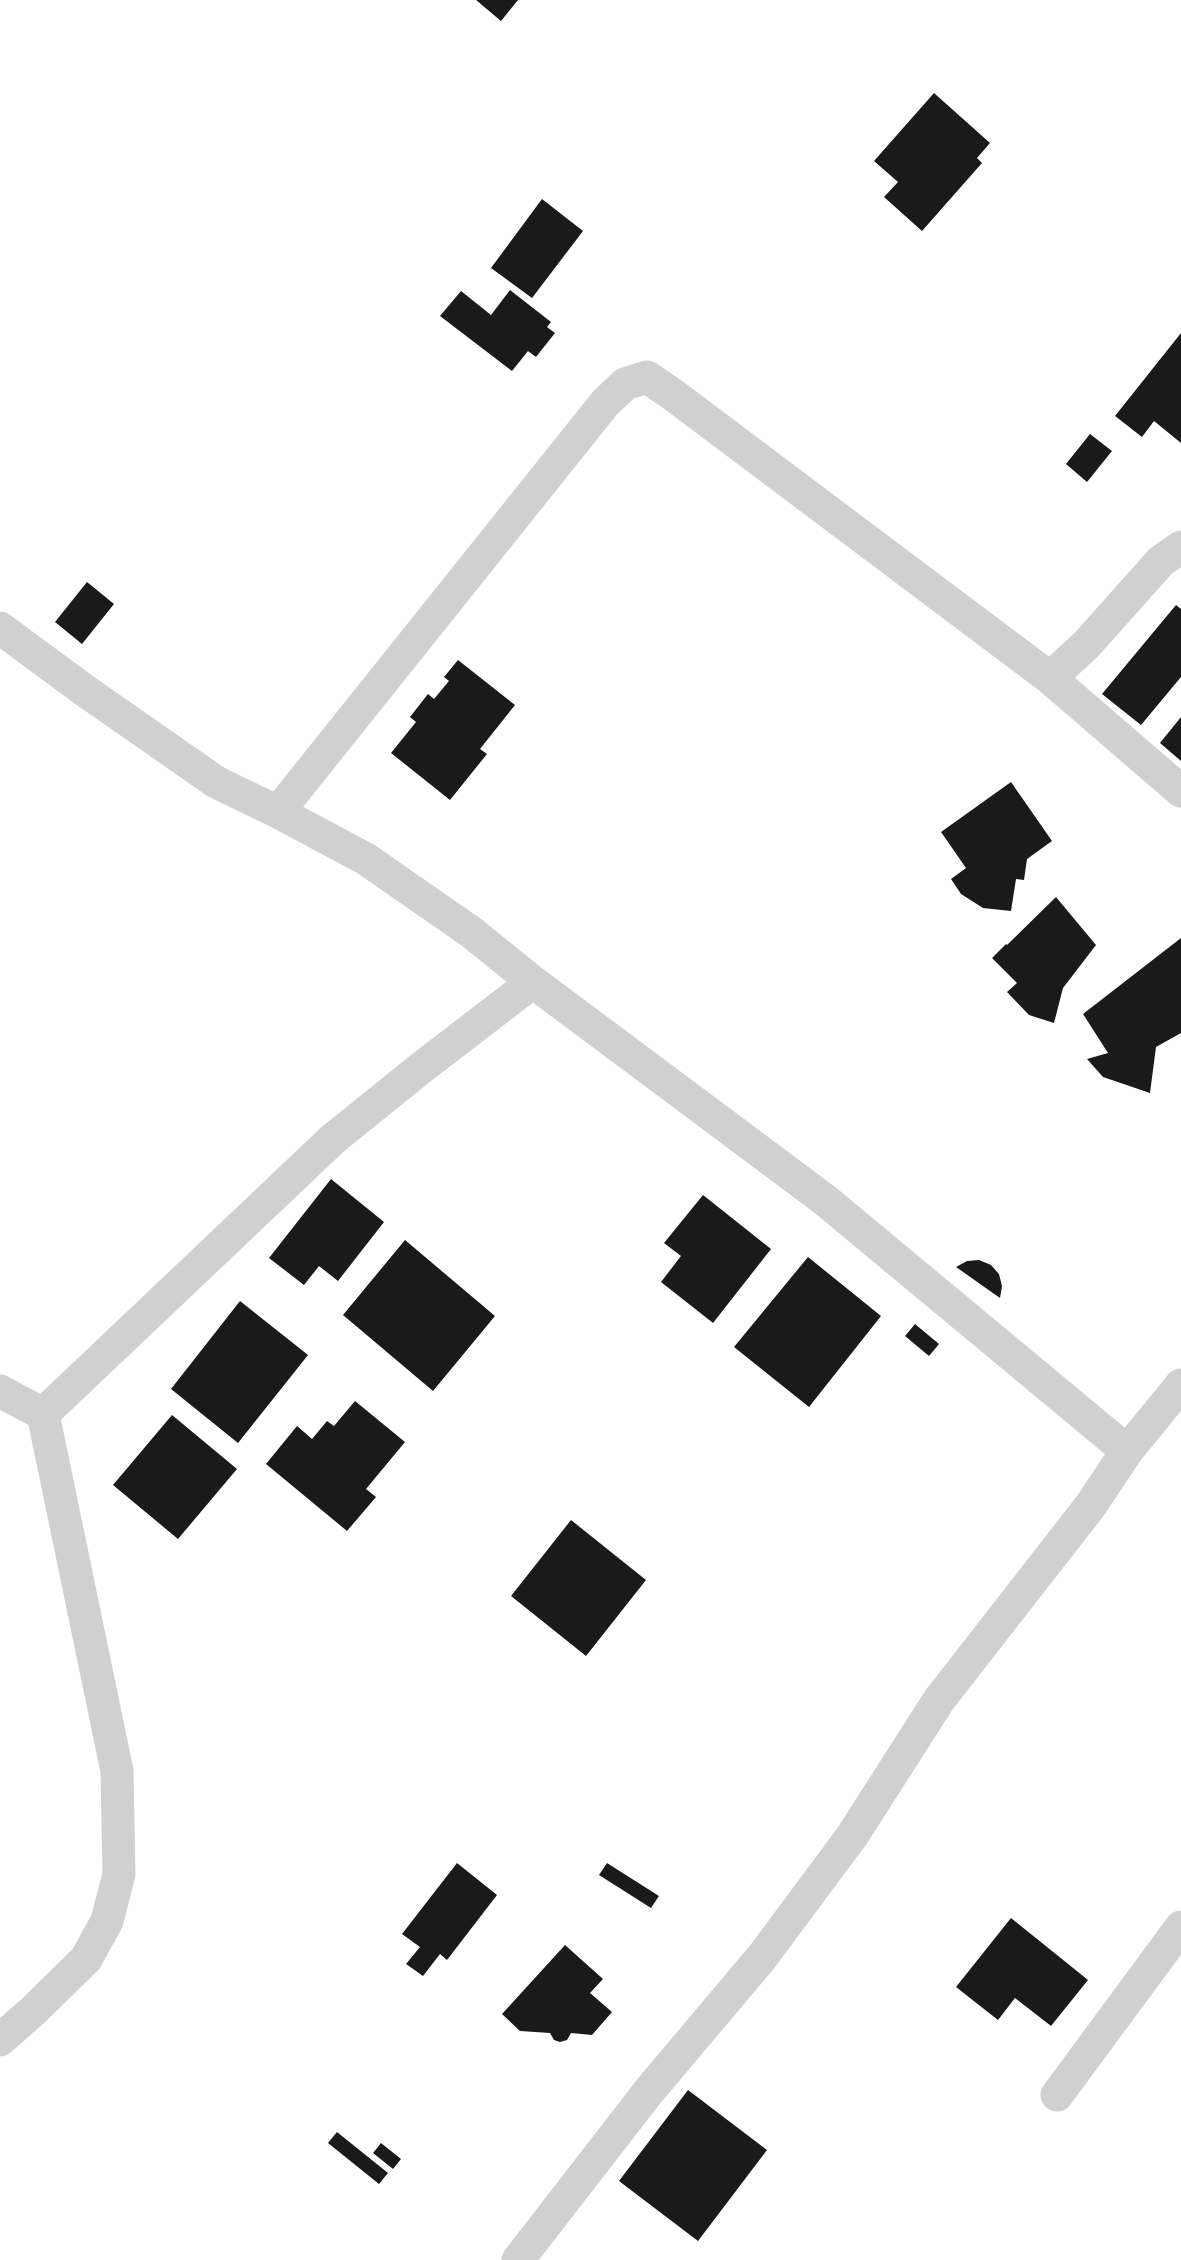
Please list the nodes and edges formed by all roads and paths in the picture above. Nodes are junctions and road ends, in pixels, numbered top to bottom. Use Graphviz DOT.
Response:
graph roads {
  1 [pos="1181,547"];
  2 [pos="0,628"];
  3 [pos="1050,678"];
  4 [pos="1181,791"];
  5 [pos="278,812"];
  6 [pos="533,982"];
  7 [pos="0,1391"];
  8 [pos="1178,1395"];
  9 [pos="43,1414"];
  10 [pos="1127,1450"];
  11 [pos="1181,1927"];
  12 [pos="0,2040"];
  13 [pos="1057,2095"];
  14 [pos="518,2260"];
  1 -- 3 [label="street"];
  2 -- 5 [label="street"];
  3 -- 4 [label="street"];
  3 -- 5 [label="street"];
  5 -- 6 [label="street"];
  6 -- 9 [label="street"];
  6 -- 10 [label="street"];
  7 -- 9 [label="street"];
  8 -- 10 [label="street"];
  9 -- 12 [label="street"];
  10 -- 14 [label="street"];
  11 -- 13 [label="street"];
}
